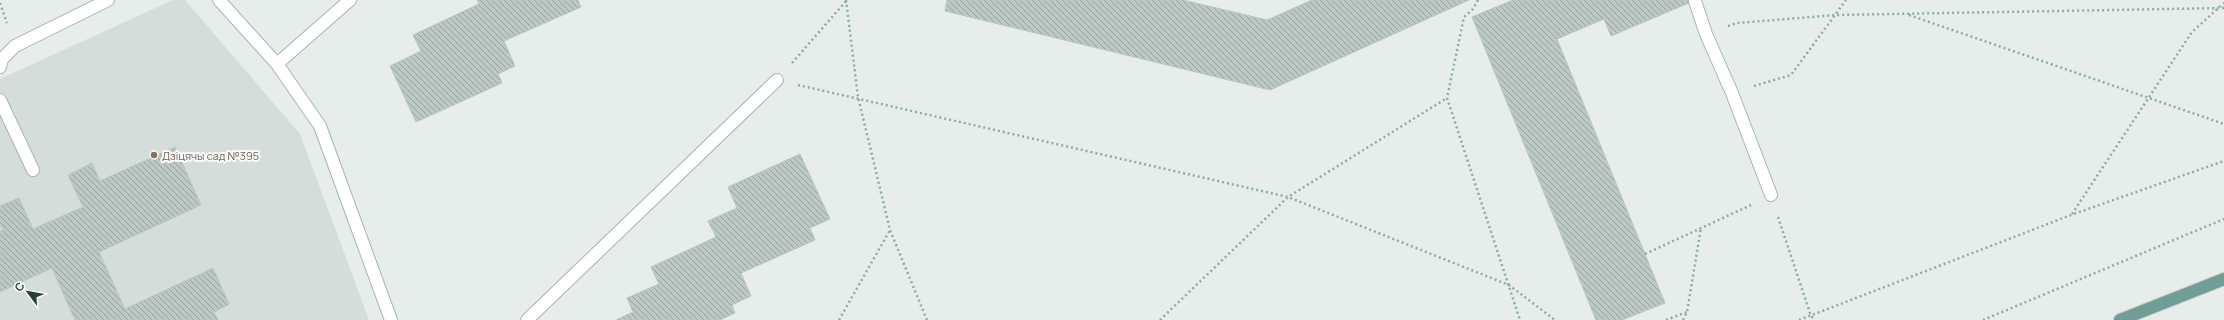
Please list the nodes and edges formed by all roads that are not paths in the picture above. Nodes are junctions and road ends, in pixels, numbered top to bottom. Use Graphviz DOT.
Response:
graph roads {
  1 [pos="108,0"];
  2 [pos="219,0"];
  3 [pos="350,0"];
  4 [pos="1695,0"];
  5 [pos="277,64"];
  6 [pos="0,66"];
  7 [pos="777,80"];
  8 [pos="0,100"];
  9 [pos="33,170"];
  10 [pos="1771,195"];
  11 [pos="2224,279"];
  12 [pos="391,320"];
  13 [pos="527,320"];
  14 [pos="2120,320"];
  1 -- 6 [label="lane"];
  2 -- 5 [label="lane"];
  3 -- 5 [label="lane"];
  4 -- 10 [label="lane"];
  5 -- 12 [label="lane"];
  7 -- 13 [label="lane"];
  8 -- 9 [label="lane"];
  11 -- 14 [label="main road"];
}
